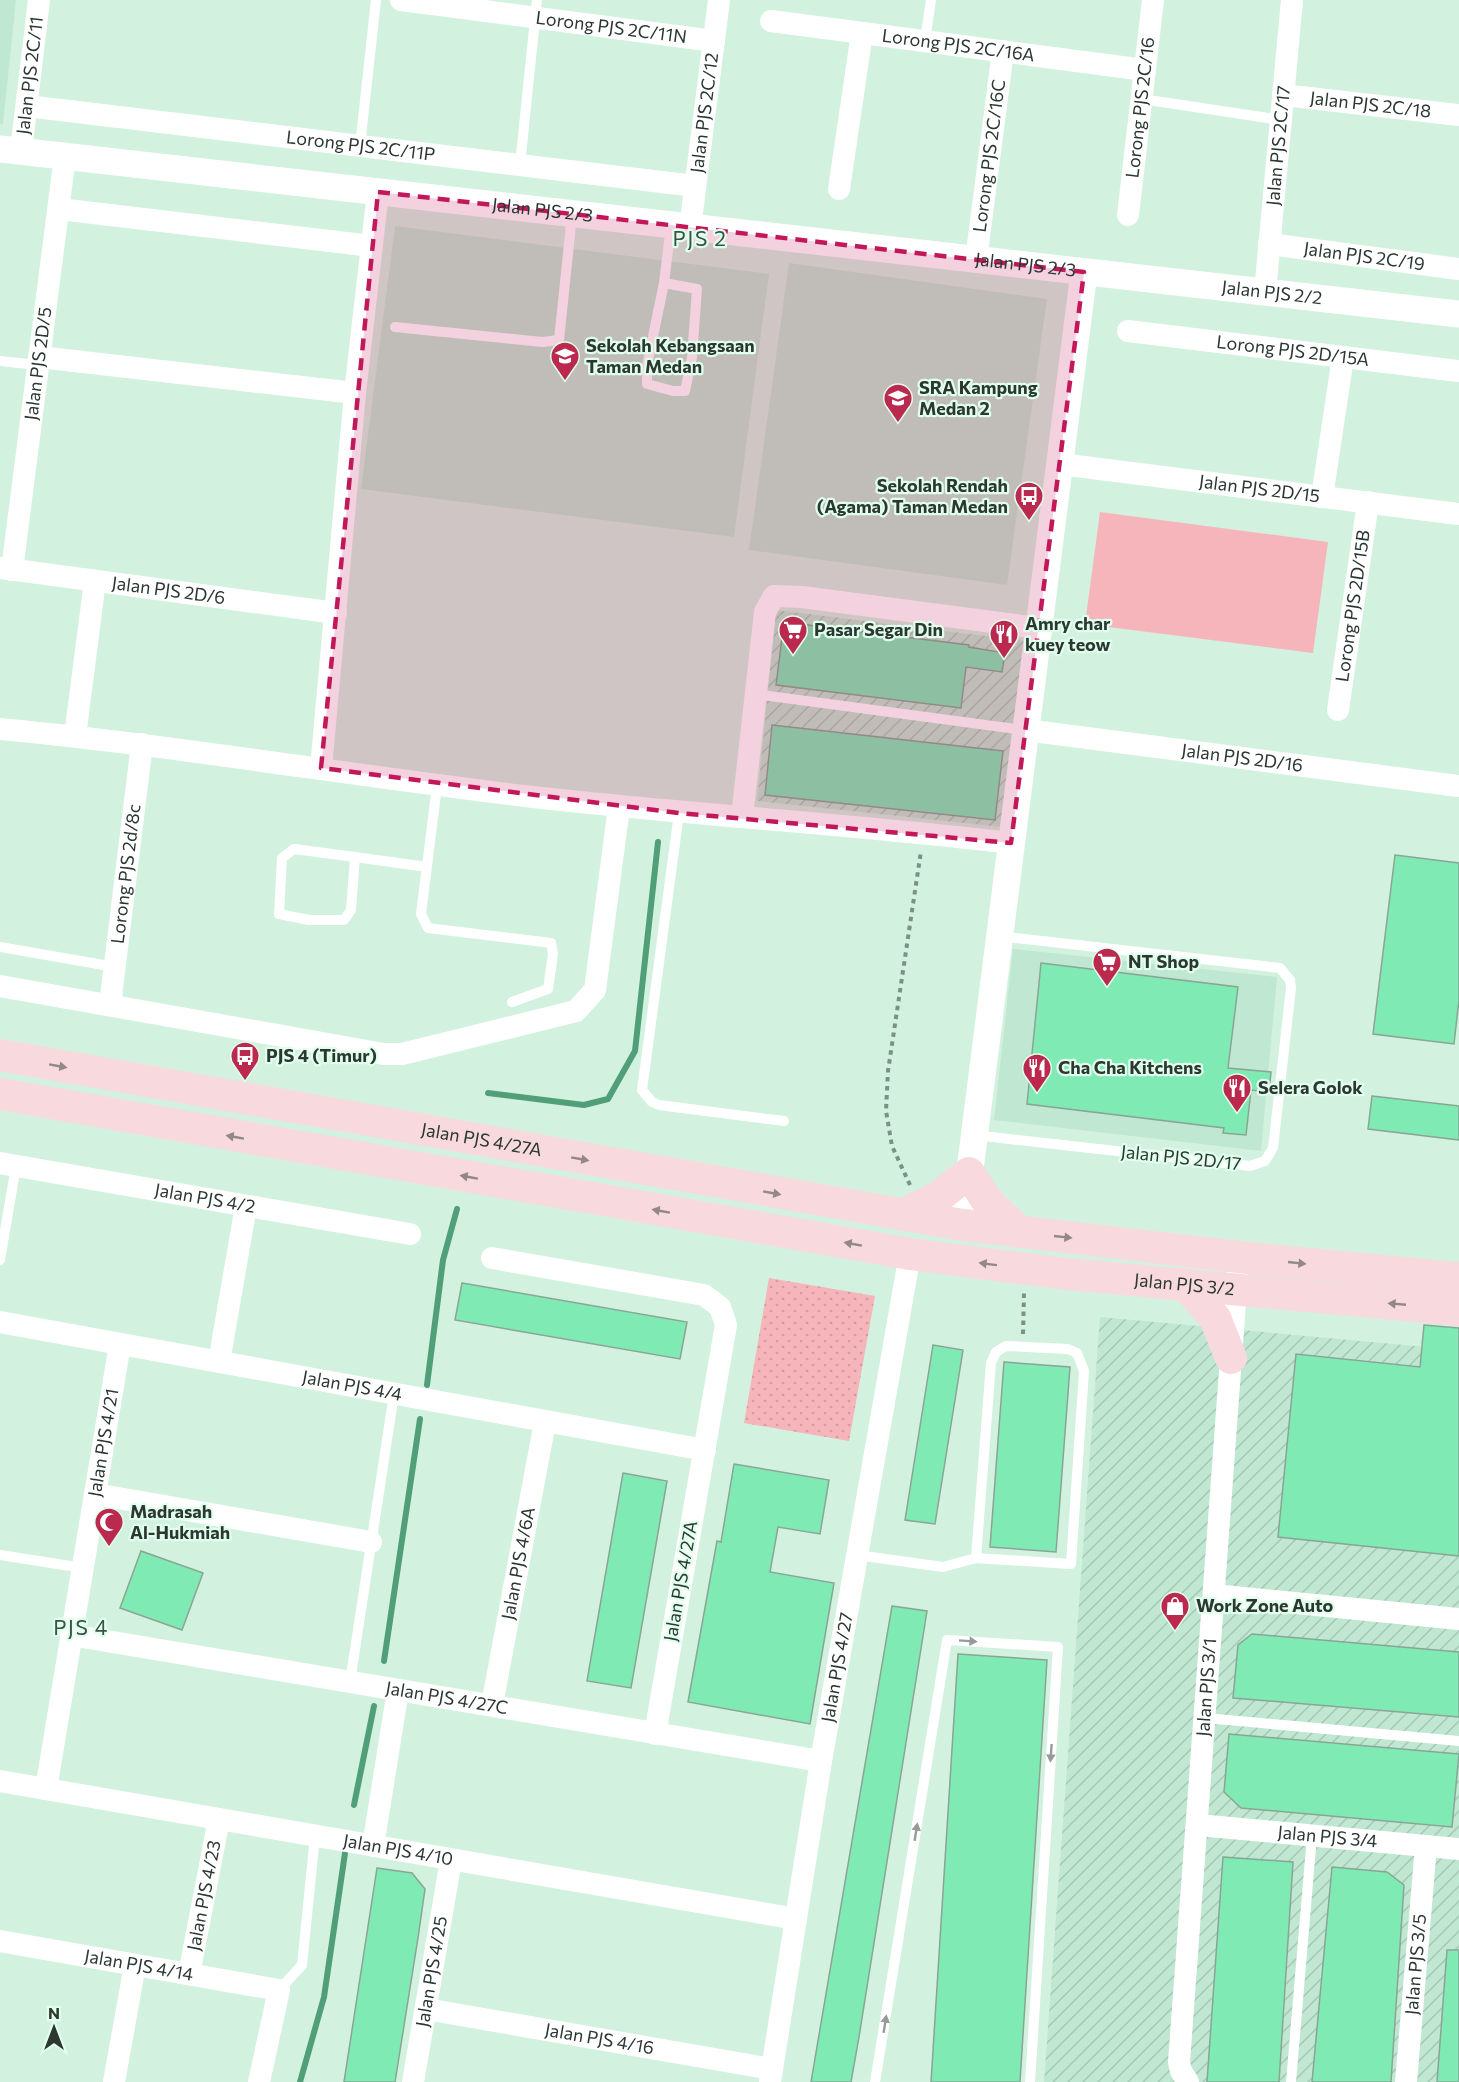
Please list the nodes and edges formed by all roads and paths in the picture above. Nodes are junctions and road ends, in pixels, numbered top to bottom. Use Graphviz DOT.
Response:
graph roads {
  1 [pos="39,0"];
  2 [pos="376,0"];
  3 [pos="401,0"];
  4 [pos="719,0"];
  5 [pos="931,0"];
  6 [pos="1154,0"];
  7 [pos="1292,0"];
  8 [pos="536,9"];
  9 [pos="771,21"];
  10 [pos="862,33"];
  11 [pos="714,41"];
  12 [pos="926,41"];
  13 [pos="1003,51"];
  14 [pos="1145,70"];
  15 [pos="1283,95"];
  16 [pos="1142,99"];
  17 [pos="27,106"];
  18 [pos="1459,116"];
  19 [pos="1281,120"];
  20 [pos="360,146"];
  21 [pos="11,150"];
  22 [pos="65,156"];
  23 [pos="520,165"];
  24 [pos="695,186"];
  25 [pos="839,189"];
  26 [pos="378,192"];
  27 [pos="59,209"];
  28 [pos="572,214"];
  29 [pos="1128,215"];
  30 [pos="681,227"];
  31 [pos="1269,244"];
  32 [pos="372,246"];
  33 [pos="976,260"];
  34 [pos="1459,269"];
  35 [pos="1084,272"];
  36 [pos="664,283"];
  37 [pos="1265,292"];
  38 [pos="1459,314"];
  39 [pos="395,327"];
  40 [pos="1128,331"];
  41 [pos="1343,357"];
  42 [pos="0,361"];
  43 [pos="39,361"];
  44 [pos="1459,371"];
  45 [pos="355,393"];
  46 [pos="1060,464"];
  47 [pos="1322,497"];
  48 [pos="1368,502"];
  49 [pos="1459,514"];
  50 [pos="6,569"];
  51 [pos="95,581"];
  52 [pos="336,613"];
  53 [pos="1038,628"];
  54 [pos="754,694"];
  55 [pos="1338,710"];
  56 [pos="0,729"];
  57 [pos="1026,730"];
  58 [pos="75,736"];
  59 [pos="142,744"];
  60 [pos="321,768"];
  61 [pos="437,786"];
  62 [pos="1459,786"];
  63 [pos="620,807"];
  64 [pos="679,813"];
  65 [pos="742,817"];
  66 [pos="924,833"];
  67 [pos="1011,843"];
  68 [pos="355,857"];
  69 [pos="426,867"];
  70 [pos="999,936"];
  71 [pos="0,947"];
  72 [pos="115,968"];
  73 [pos="0,986"];
  74 [pos="512,1002"];
  75 [pos="110,1005"];
  76 [pos="0,1055"];
  77 [pos="0,1094"];
  78 [pos="278,1106"];
  79 [pos="784,1121"];
  80 [pos="374,1123"];
  81 [pos="974,1134"];
  82 [pos="274,1144"];
  83 [pos="367,1160"];
  84 [pos="8,1165"];
  85 [pos="969,1173"];
  86 [pos="246,1206"];
  87 [pos="911,1211"];
  88 [pos="963,1225"];
  89 [pos="1019,1232"];
  90 [pos="410,1234"];
  91 [pos="910,1254"];
  92 [pos="1239,1257"];
  93 [pos="492,1258"];
  94 [pos="0,1260"];
  95 [pos="1026,1269"];
  96 [pos="1459,1278"];
  97 [pos="1185,1284"];
  98 [pos="1236,1289"];
  99 [pos="1459,1310"];
  100 [pos="0,1322"];
  101 [pos="120,1344"];
  102 [pos="1022,1347"];
  103 [pos="1231,1358"];
  104 [pos="219,1362"];
  105 [pos="394,1394"];
  106 [pos="545,1422"];
  107 [pos="705,1449"];
  108 [pos="95,1494"];
  109 [pos="371,1542"];
  110 [pos="0,1555"];
  111 [pos="857,1555"];
  112 [pos="976,1558"];
  113 [pos="82,1568"];
  114 [pos="1214,1595"];
  115 [pos="1459,1619"];
  116 [pos="72,1635"];
  117 [pos="350,1682"];
  118 [pos="398,1690"];
  119 [pos="492,1705"];
  120 [pos="1205,1718"];
  121 [pos="655,1734"];
  122 [pos="1459,1741"];
  123 [pos="820,1761"];
  124 [pos="0,1781"];
  125 [pos="46,1789"];
  126 [pos="219,1819"];
  127 [pos="1198,1825"];
  128 [pos="315,1836"];
  129 [pos="1312,1836"];
  130 [pos="373,1846"];
  131 [pos="1426,1846"];
  132 [pos="1459,1849"];
  133 [pos="451,1860"];
  134 [pos="796,1919"];
  135 [pos="0,1941"];
  136 [pos="135,1965"];
  137 [pos="189,1974"];
  138 [pos="279,1990"];
  139 [pos="426,2009"];
  140 [pos="771,2075"];
  141 [pos="114,2082"];
  142 [pos="259,2082"];
  143 [pos="413,2082"];
  144 [pos="875,2082"];
  145 [pos="1030,2082"];
  146 [pos="1188,2082"];
  147 [pos="1291,2082"];
  148 [pos="1406,2082"];
  1 -- 17 [label="street, Jalan PJS 2C/11"];
  2 -- 20 [label="lane"];
  3 -- 8 [label="street, Lorong PJS 2C/11N"];
  4 -- 11 [label="street, Jalan PJS 2C/12"];
  5 -- 12 [label="lane"];
  6 -- 14 [label="street, Lorong PJS 2C/16"];
  7 -- 15 [label="street, Jalan PJS 2C/17"];
  8 -- 11 [label="street, Lorong PJS 2C/11N"];
  8 -- 23 [label="lane"];
  9 -- 10 [label="street, Lorong PJS 2C/16A"];
  10 -- 12 [label="street, Lorong PJS 2C/16A"];
  10 -- 25 [label="street"];
  11 -- 24 [label="street, Jalan PJS 2C/12"];
  12 -- 13 [label="street, Lorong PJS 2C/16A"];
  13 -- 14 [label="street, Lorong PJS 2C/16A"];
  13 -- 33 [label="street, Lorong PJS 2C/16C"];
  14 -- 16 [label="street, Lorong PJS 2C/16"];
  15 -- 18 [label="street, Jalan PJS 2C/18"];
  15 -- 19 [label="street, Jalan PJS 2C/17"];
  16 -- 19 [label="lane"];
  16 -- 29 [label="street, Lorong PJS 2C/16"];
  17 -- 20 [label="street, Lorong PJS 2C/11P"];
  17 -- 21 [label="street, Jalan PJS 2C/11"];
  19 -- 31 [label="street, Jalan PJS 2C/17"];
  20 -- 23 [label="street, Lorong PJS 2C/11P"];
  21 -- 22 [label="street, Jalan PJS 2/3"];
  22 -- 26 [label="street, Jalan PJS 2/3"];
  22 -- 27 [label="street, Jalan PJS 2D/5"];
  23 -- 24 [label="street, Lorong PJS 2C/11P"];
  24 -- 30 [label="street, Jalan PJS 2C/12"];
  26 -- 28 [label="street, Jalan PJS 2/3"];
  26 -- 32 [label="street"];
  27 -- 32 [label="street"];
  27 -- 43 [label="street, Jalan PJS 2D/5"];
  28 -- 30 [label="street, Jalan PJS 2/3"];
  28 -- 39 [label="lane"];
  30 -- 33 [label="street, Jalan PJS 2/3"];
  30 -- 36 [label="lane"];
  31 -- 34 [label="street, Jalan PJS 2C/19"];
  31 -- 37 [label="street, Jalan PJS 2C/17"];
  32 -- 45 [label="street"];
  33 -- 35 [label="street, Jalan PJS 2/3"];
  35 -- 37 [label="street, Jalan PJS 2/2"];
  35 -- 46 [label="street"];
  36 -- 36 [label="lane"];
  37 -- 38 [label="street, Jalan PJS 2/2"];
  40 -- 41 [label="street, Lorong PJS 2D/15A"];
  41 -- 44 [label="street, Lorong PJS 2D/15A"];
  41 -- 47 [label="street"];
  42 -- 43 [label="lane"];
  43 -- 45 [label="street"];
  43 -- 50 [label="street, Jalan PJS 2D/5"];
  45 -- 52 [label="street"];
  46 -- 47 [label="street, Jalan PJS 2D/15"];
  46 -- 53 [label="street"];
  47 -- 48 [label="street, Jalan PJS 2D/15"];
  48 -- 49 [label="street, Jalan PJS 2D/15"];
  48 -- 55 [label="street, Lorong PJS 2D/15B"];
  50 -- 51 [label="street, Jalan PJS 2D/6"];
  51 -- 52 [label="street, Jalan PJS 2D/6"];
  51 -- 58 [label="street"];
  52 -- 60 [label="street"];
  53 -- 54 [label="street"];
  53 -- 57 [label="street"];
  54 -- 57 [label="lane"];
  54 -- 65 [label="street"];
  56 -- 58 [label="street"];
  57 -- 62 [label="street, Jalan PJS 2D/16"];
  57 -- 67 [label="street"];
  58 -- 59 [label="street"];
  59 -- 60 [label="street"];
  59 -- 72 [label="street, Lorong PJS 2d/8c"];
  60 -- 61 [label="street"];
  61 -- 63 [label="street"];
  61 -- 69 [label="lane"];
  63 -- 64 [label="street"];
  63 -- 75 [label="street"];
  64 -- 65 [label="street"];
  64 -- 79 [label="lane"];
  65 -- 66 [label="street"];
  66 -- 67 [label="street"];
  66 -- 87 [label="path"];
  67 -- 70 [label="street"];
  68 -- 68 [label="lane"];
  68 -- 69 [label="lane"];
  69 -- 74 [label="lane"];
  70 -- 81 [label="street"];
  70 -- 81 [label="lane, Jalan PJS 2D/17"];
  71 -- 72 [label="lane"];
  72 -- 75 [label="street, Lorong PJS 2d/8c"];
  73 -- 75 [label="street"];
  76 -- 78 [label="main road, Jalan PJS 4/27A, one-way"];
  82 -- 77 [label="main road, Jalan PJS 4/27A, one-way"];
  78 -- 80 [label="main road, Jalan PJS 4/27A"];
  78 -- 82 [label="main road"];
  80 -- 83 [label="main road"];
  80 -- 87 [label="main road, Jalan PJS 4/27A, one-way"];
  81 -- 85 [label="street"];
  82 -- 83 [label="main road, Jalan PJS 4/27A"];
  91 -- 83 [label="main road, Jalan PJS 4/27A, one-way"];
  84 -- 86 [label="street, Jalan PJS 4/2"];
  84 -- 94 [label="lane"];
  85 -- 87 [label="main road"];
  85 -- 88 [label="street"];
  85 -- 89 [label="main road"];
  86 -- 90 [label="street, Jalan PJS 4/2"];
  86 -- 104 [label="street"];
  87 -- 88 [label="main road, Jalan PJS 4/27A"];
  88 -- 89 [label="main road, Jalan PJS 3/2"];
  89 -- 92 [label="main road, Jalan PJS 3/2, one-way"];
  95 -- 91 [label="main road, Jalan PJS 3/2, one-way"];
  91 -- 111 [label="street, Jalan PJS 4/27"];
  92 -- 96 [label="main road, Jalan PJS 3/2, one-way"];
  92 -- 98 [label="street, Jalan PJS 3/1"];
  93 -- 107 [label="street, Jalan PJS 4/27A"];
  95 -- 97 [label="main road, Jalan PJS 3/2"];
  95 -- 102 [label="path"];
  97 -- 98 [label="main road, Jalan PJS 3/2"];
  97 -- 103 [label="main road"];
  99 -- 98 [label="main road, Jalan PJS 3/2, one-way"];
  98 -- 103 [label="street, Jalan PJS 3/1"];
  100 -- 101 [label="street, Jalan PJS 4/4"];
  101 -- 104 [label="street, Jalan PJS 4/4"];
  101 -- 108 [label="street, Jalan PJS 4/21"];
  102 -- 112 [label="lane"];
  102 -- 112 [label="lane"];
  103 -- 114 [label="street, Jalan PJS 3/1"];
  104 -- 105 [label="street, Jalan PJS 4/4"];
  105 -- 106 [label="street, Jalan PJS 4/4"];
  105 -- 109 [label="lane"];
  106 -- 107 [label="street, Jalan PJS 4/4"];
  106 -- 119 [label="street, Jalan PJS 4/6A"];
  107 -- 121 [label="street, Jalan PJS 4/27A"];
  108 -- 109 [label="street"];
  108 -- 113 [label="street, Jalan PJS 4/21"];
  109 -- 117 [label="lane"];
  110 -- 113 [label="lane"];
  111 -- 112 [label="lane"];
  111 -- 123 [label="street, Jalan PJS 4/27"];
  113 -- 116 [label="street, Jalan PJS 4/21"];
  114 -- 115 [label="street"];
  114 -- 120 [label="street, Jalan PJS 3/1"];
  116 -- 117 [label="street, Jalan PJS 4/27C"];
  116 -- 125 [label="street, Jalan PJS 4/21"];
  117 -- 118 [label="street, Jalan PJS 4/27C"];
  118 -- 119 [label="street, Jalan PJS 4/27C"];
  118 -- 130 [label="street"];
  119 -- 121 [label="street, Jalan PJS 4/27C"];
  120 -- 122 [label="lane"];
  120 -- 127 [label="street, Jalan PJS 3/1"];
  121 -- 123 [label="street, Jalan PJS 4/27C"];
  123 -- 134 [label="street, Jalan PJS 4/27"];
  124 -- 125 [label="street, Jalan PJS 4/10"];
  125 -- 126 [label="street, Jalan PJS 4/10"];
  126 -- 128 [label="street, Jalan PJS 4/10"];
  126 -- 137 [label="street, Jalan PJS 4/23"];
  127 -- 129 [label="street, Jalan PJS 3/4"];
  127 -- 146 [label="street, Jalan PJS 3/1"];
  128 -- 130 [label="street, Jalan PJS 4/10"];
  128 -- 138 [label="lane"];
  129 -- 131 [label="street, Jalan PJS 3/4"];
  129 -- 147 [label="lane"];
  130 -- 133 [label="street, Jalan PJS 4/10"];
  131 -- 132 [label="street, Jalan PJS 3/4"];
  131 -- 148 [label="street, Jalan PJS 3/5"];
  133 -- 134 [label="street, Jalan PJS 4/10"];
  133 -- 139 [label="street, Jalan PJS 4/25"];
  134 -- 140 [label="street, Jalan PJS 4/27"];
  135 -- 136 [label="street, Jalan PJS 4/14"];
  136 -- 137 [label="street, Jalan PJS 4/14"];
  136 -- 141 [label="street"];
  137 -- 138 [label="street, Jalan PJS 4/14"];
  138 -- 142 [label="street"];
  139 -- 140 [label="street, Jalan PJS 4/16"];
  139 -- 143 [label="street, Jalan PJS 4/25"];
  144 -- 145 [label="lane, one-way"];
}
